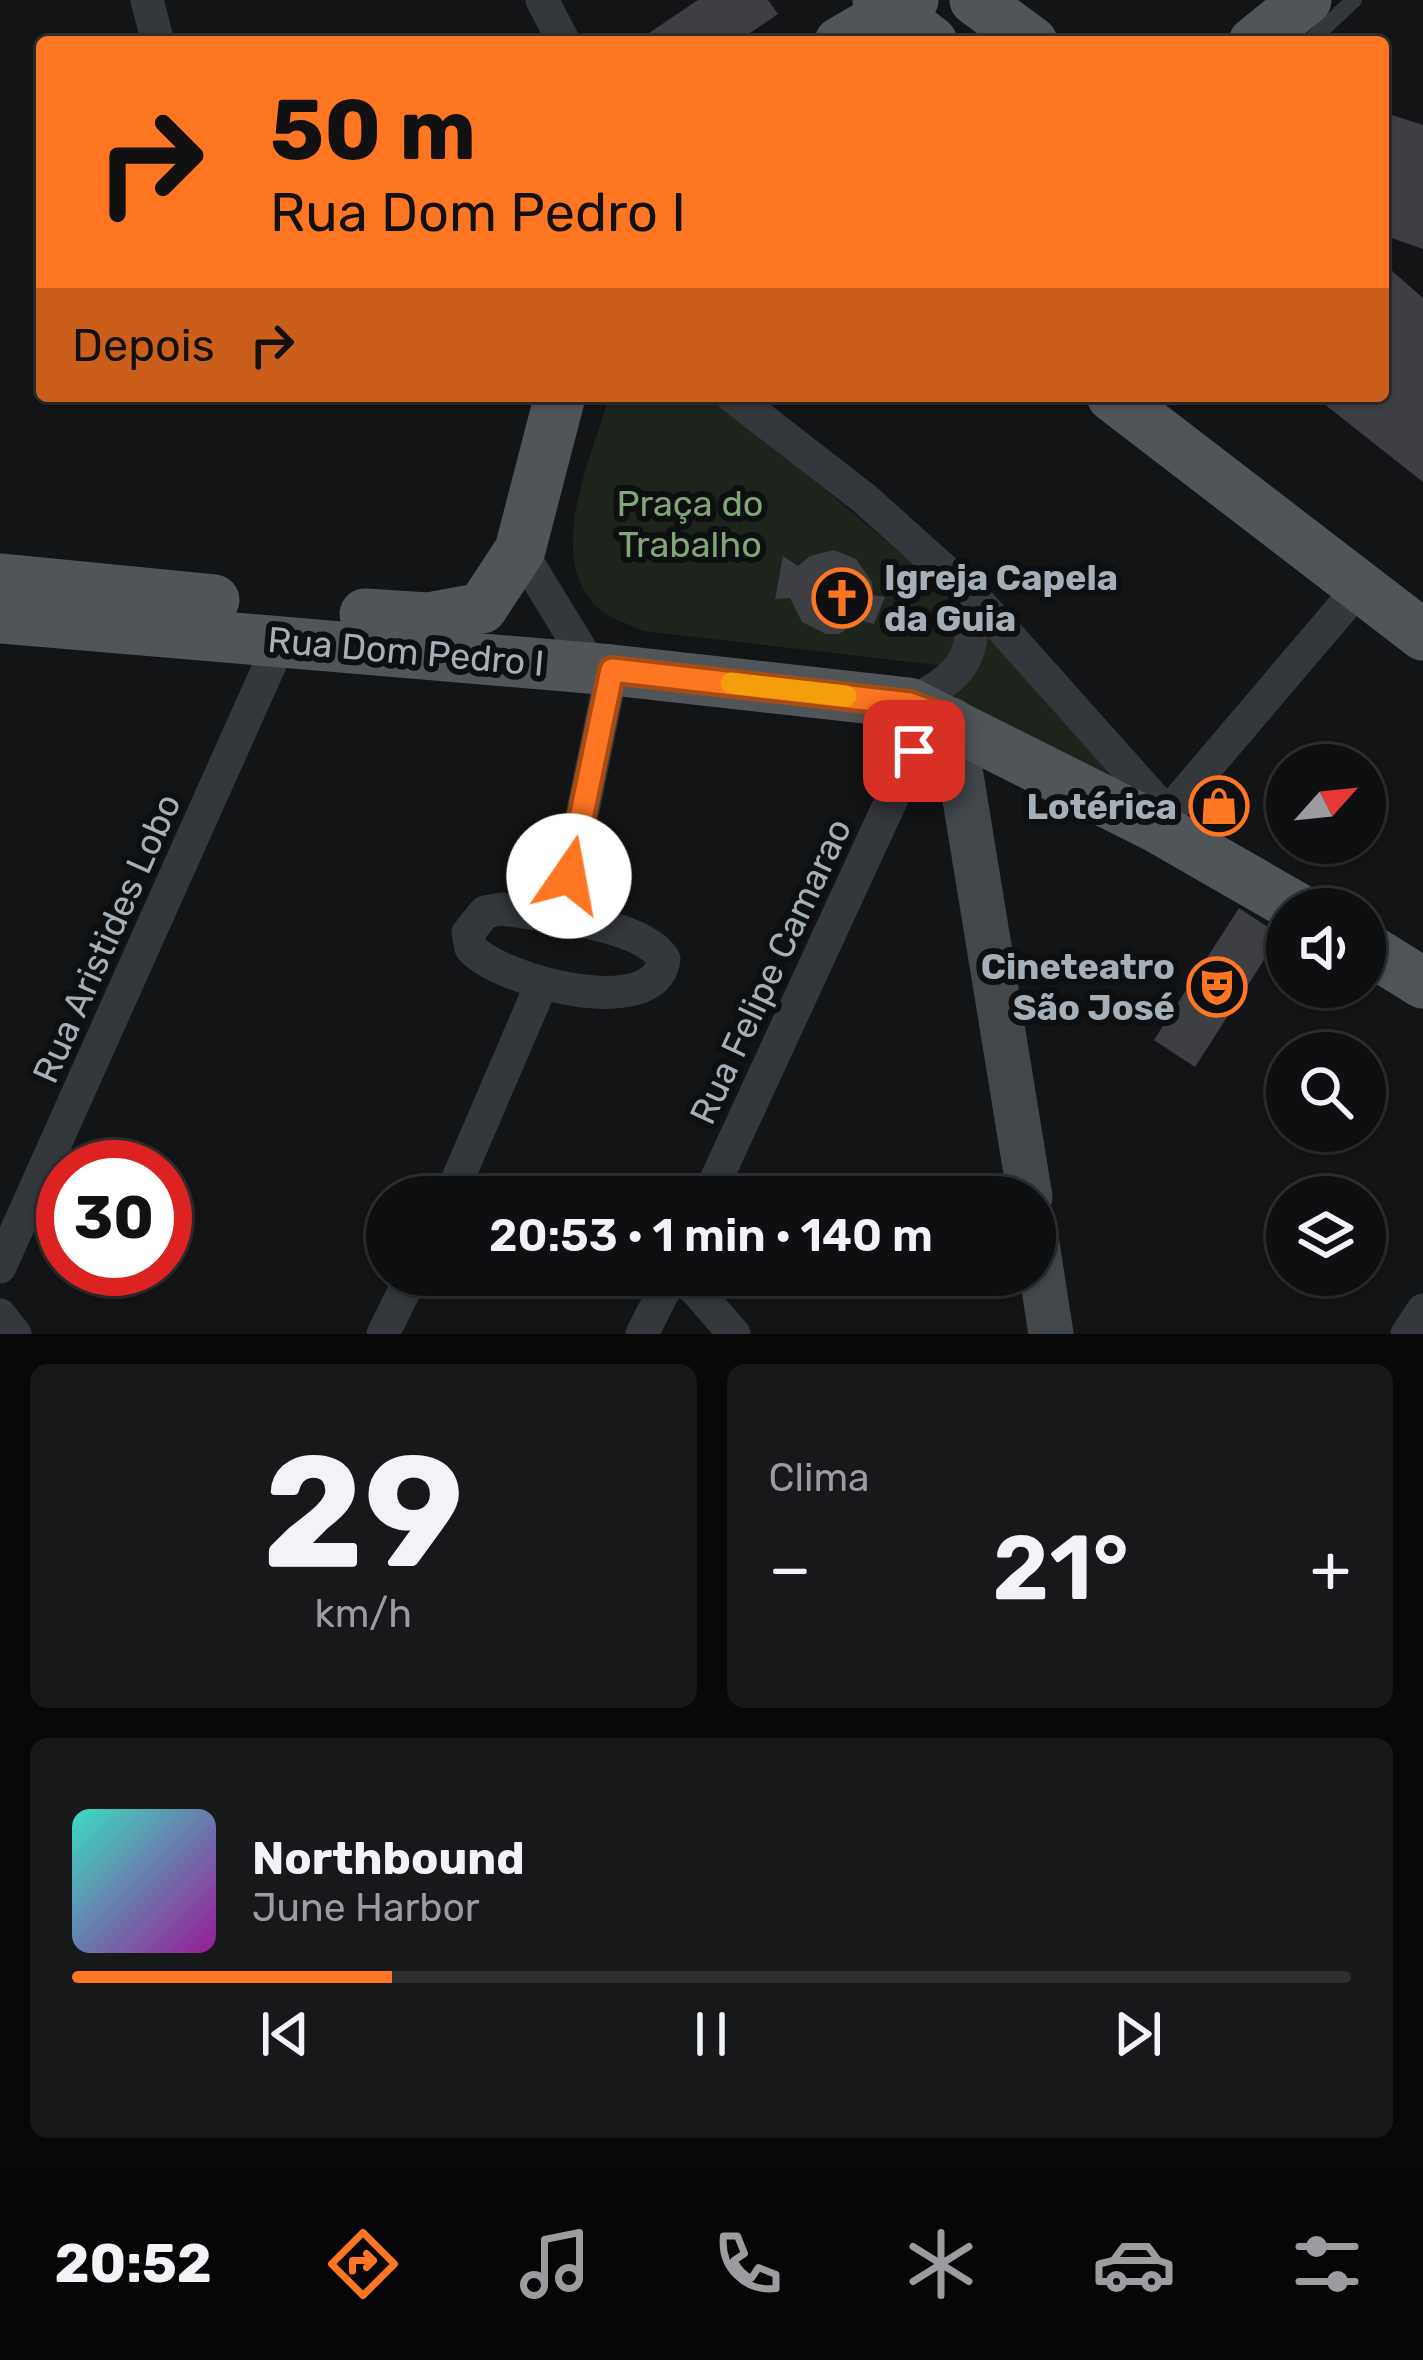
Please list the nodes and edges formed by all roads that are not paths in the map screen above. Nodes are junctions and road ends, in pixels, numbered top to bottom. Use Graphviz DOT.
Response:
graph roads {
  1 [pos="147,0"];
  2 [pos="542,0"];
  3 [pos="975,0"];
  4 [pos="1306,0"];
  5 [pos="1354,0"];
  6 [pos="904,13"];
  7 [pos="156,36"];
  8 [pos="561,36"];
  9 [pos="853,36"];
  10 [pos="1024,36"];
  11 [pos="1261,36"];
  12 [pos="1315,36"];
  13 [pos="558,402"];
  14 [pos="740,402"];
  15 [pos="1120,402"];
  16 [pos="520,550"];
  17 [pos="973,596"];
  18 [pos="1348,601"];
  19 [pos="4,614"];
  20 [pos="1423,635"];
  21 [pos="281,640"];
  22 [pos="602,669"];
  23 [pos="931,712"];
  24 [pos="1161,820"];
  25 [pos="1266,888"];
  26 [pos="561,917"];
  27 [pos="1386,960"];
  28 [pos="1423,982"];
  29 [pos="542,983"];
  30 [pos="459,1176"];
  31 [pos="718,1176"];
  32 [pos="1026,1176"];
  33 [pos="0,1267"];
  34 [pos="402,1296"];
  35 [pos="661,1296"];
  36 [pos="701,1296"];
  37 [pos="1045,1296"];
  38 [pos="1423,1310"];
  39 [pos="0,1315"];
  40 [pos="15,1334"];
  41 [pos="383,1334"];
  42 [pos="642,1334"];
  43 [pos="734,1334"];
  44 [pos="1051,1334"];
  45 [pos="1407,1334"];
  1 -- 7 [label="street"];
  2 -- 8 [label="street"];
  3 -- 10 [label="main road"];
  4 -- 11 [label="main road"];
  5 -- 12 [label="lane"];
  6 -- 9 [label="main road"];
  13 -- 16 [label="main road"];
  14 -- 17 [label="street"];
  15 -- 20 [label="main road"];
  16 -- 19 [label="main road"];
  16 -- 22 [label="street"];
  17 -- 23 [label="street"];
  17 -- 24 [label="street"];
  18 -- 24 [label="street"];
  19 -- 21 [label="main road, Rua Dom Pedro I"];
  21 -- 22 [label="main road, Rua Dom Pedro I"];
  21 -- 33 [label="street, Rua Aristides Lobo"];
  22 -- 23 [label="main road, Rua Dom Pedro I"];
  22 -- 26 [label="street"];
  23 -- 24 [label="main road"];
  23 -- 31 [label="street, Rua Felipe Camarao"];
  23 -- 32 [label="main road"];
  24 -- 25 [label="main road"];
  26 -- 29 [label="street"];
  26 -- 29 [label="street"];
  27 -- 28 [label="main road"];
  29 -- 30 [label="street"];
  34 -- 41 [label="street"];
  35 -- 42 [label="street"];
  36 -- 43 [label="street"];
  37 -- 44 [label="main road"];
  38 -- 45 [label="street"];
  39 -- 40 [label="street"];
}
